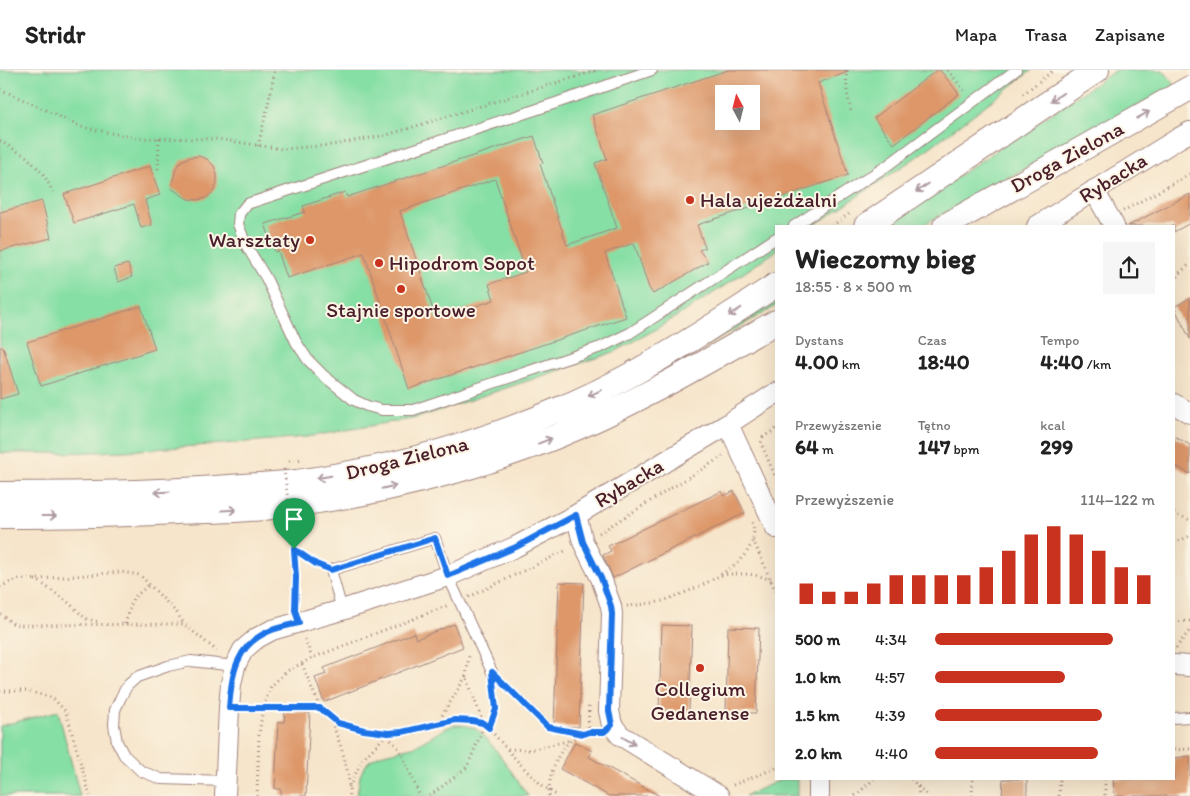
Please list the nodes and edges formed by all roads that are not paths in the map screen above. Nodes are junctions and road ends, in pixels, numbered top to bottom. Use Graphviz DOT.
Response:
graph roads {
  1 [pos="652,70"];
  2 [pos="1016,70"];
  3 [pos="1097,70"];
  4 [pos="1190,88"];
  5 [pos="1190,132"];
  6 [pos="1094,190"];
  7 [pos="1112,222"];
  8 [pos="796,225"];
  9 [pos="867,225"];
  10 [pos="947,225"];
  11 [pos="1040,225"];
  12 [pos="775,239"];
  13 [pos="775,286"];
  14 [pos="775,323"];
  15 [pos="775,393"];
  16 [pos="1175,405"];
  17 [pos="1190,413"];
  18 [pos="728,424"];
  19 [pos="0,494"];
  20 [pos="576,515"];
  21 [pos="0,516"];
  22 [pos="775,526"];
  23 [pos="448,576"];
  24 [pos="342,610"];
  25 [pos="1175,665"];
  26 [pos="235,666"];
  27 [pos="1190,666"];
  28 [pos="492,672"];
  29 [pos="1190,717"];
  30 [pos="1175,718"];
  31 [pos="820,780"];
  32 [pos="225,788"];
  33 [pos="724,791"];
  34 [pos="819,796"];
  1 -- 12 [label="lane"];
  2 -- 8 [label="lane"];
  3 -- 9 [label="street, one-way"];
  10 -- 4 [label="street, Droga Zielona, one-way"];
  5 -- 6 [label="street, Rybacka"];
  6 -- 7 [label="street"];
  6 -- 11 [label="street, Rybacka"];
  13 -- 19 [label="street, Droga Zielona, one-way"];
  21 -- 14 [label="street, Droga Zielona, one-way"];
  15 -- 18 [label="street, Rybacka"];
  16 -- 17 [label="street"];
  18 -- 20 [label="street, Rybacka"];
  18 -- 22 [label="street"];
  20 -- 23 [label="street, Rybacka"];
  20 -- 33 [label="street, one-way"];
  23 -- 24 [label="street, Rybacka"];
  23 -- 24 [label="lane"];
  23 -- 28 [label="lane"];
  24 -- 26 [label="street, Rybacka"];
  25 -- 27 [label="street"];
  26 -- 32 [label="street"];
  26 -- 32 [label="lane"];
  29 -- 30 [label="lane"];
  31 -- 34 [label="street"];
}
